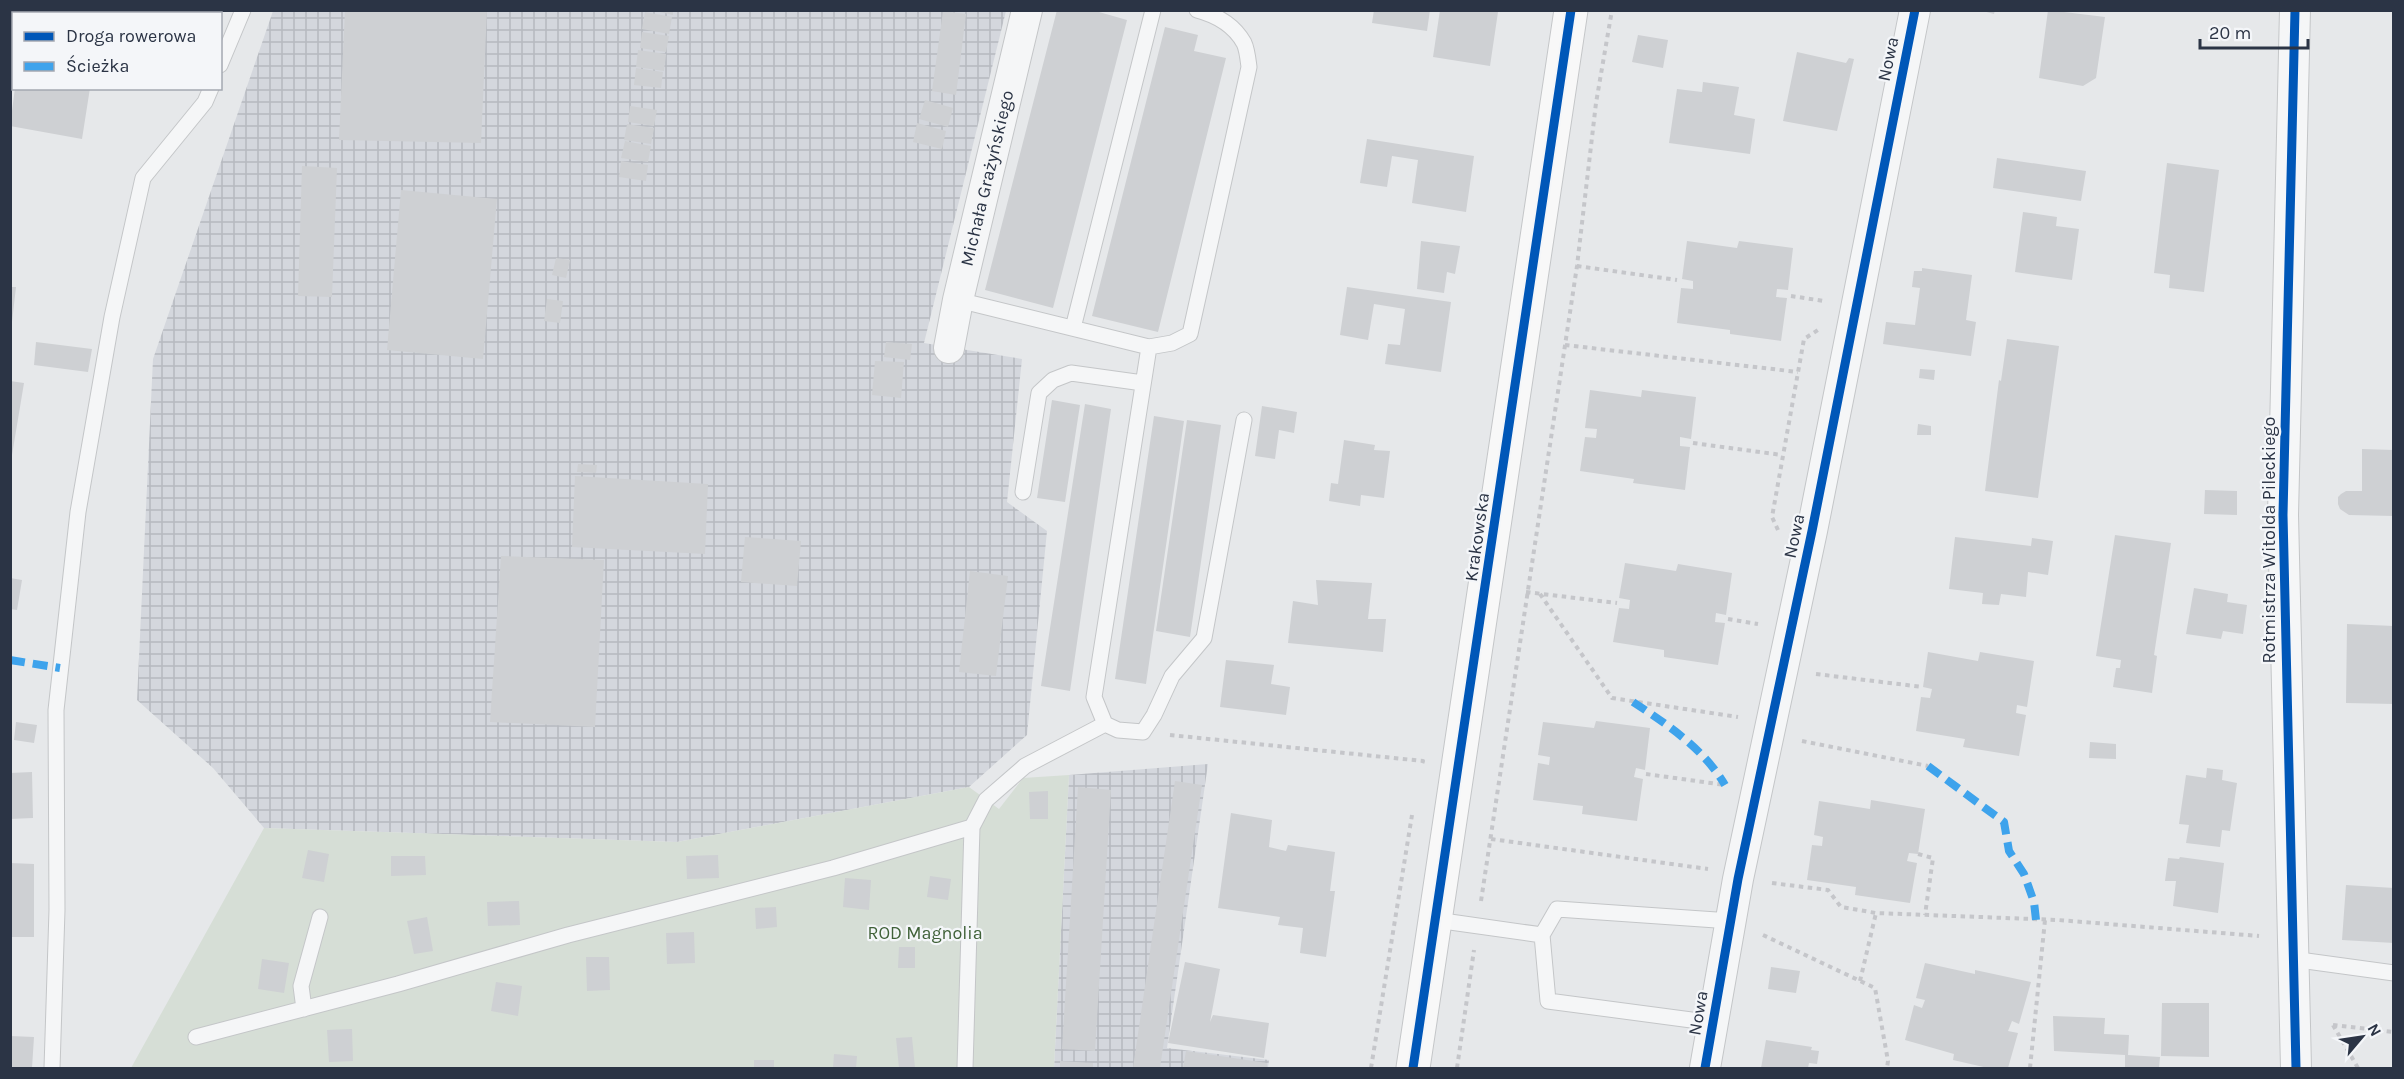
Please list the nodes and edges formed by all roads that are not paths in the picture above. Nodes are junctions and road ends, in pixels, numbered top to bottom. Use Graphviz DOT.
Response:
graph roads {
  1 [pos="243,10"];
  2 [pos="1028,10"];
  3 [pos="1154,10"];
  4 [pos="1197,10"];
  5 [pos="1571,10"];
  6 [pos="1916,10"];
  7 [pos="2295,10"];
  8 [pos="222,60"];
  9 [pos="210,90"];
  10 [pos="958,300"];
  11 [pos="1073,328"];
  12 [pos="1149,347"];
  13 [pos="949,348"];
  14 [pos="1143,383"];
  15 [pos="1244,420"];
  16 [pos="1023,492"];
  17 [pos="1105,724"];
  18 [pos="972,827"];
  19 [pos="320,917"];
  20 [pos="1436,920"];
  21 [pos="1731,921"];
  22 [pos="1542,935"];
  23 [pos="2292,949"];
  24 [pos="2394,973"];
  25 [pos="304,1009"];
  26 [pos="1713,1023"];
  27 [pos="196,1037"];
  28 [pos="52,1068"];
  29 [pos="964,1068"];
  30 [pos="1413,1068"];
  31 [pos="1705,1068"];
  32 [pos="2296,1068"];
  1 -- 8 [label="lane"];
  2 -- 10 [label="street, Michała Grażyńskiego"];
  3 -- 11 [label="lane"];
  4 -- 12 [label="lane"];
  5 -- 20 [label="street, Krakowska"];
  6 -- 21 [label="street, Nowa"];
  7 -- 23 [label="street, Rotmistrza Witolda Pileckiego"];
  9 -- 28 [label="lane"];
  10 -- 11 [label="lane"];
  10 -- 13 [label="street, Michała Grażyńskiego"];
  11 -- 12 [label="lane"];
  12 -- 14 [label="lane"];
  14 -- 16 [label="lane"];
  14 -- 17 [label="lane"];
  15 -- 17 [label="lane"];
  17 -- 18 [label="lane"];
  18 -- 25 [label="lane"];
  18 -- 29 [label="lane"];
  19 -- 25 [label="lane"];
  20 -- 22 [label="lane"];
  20 -- 30 [label="street, Krakowska"];
  21 -- 22 [label="lane"];
  21 -- 26 [label="street, Nowa"];
  22 -- 26 [label="lane"];
  23 -- 24 [label="lane"];
  23 -- 32 [label="street, Rotmistrza Witolda Pileckiego"];
  25 -- 27 [label="lane"];
  26 -- 31 [label="street, Nowa"];
}
